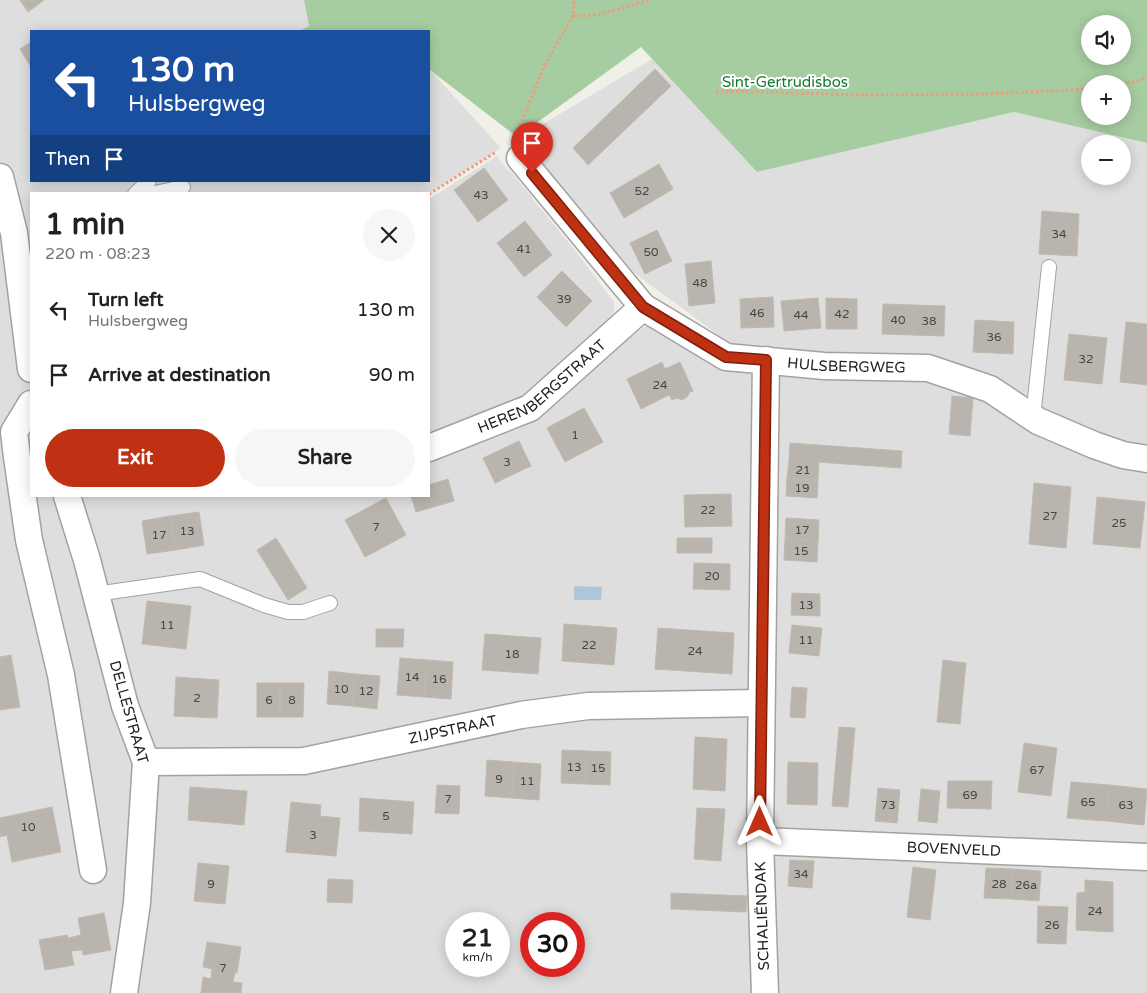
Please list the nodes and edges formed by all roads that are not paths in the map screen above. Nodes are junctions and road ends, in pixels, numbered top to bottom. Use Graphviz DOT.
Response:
graph roads {
  1 [pos="512,149"];
  2 [pos="0,177"];
  3 [pos="148,182"];
  4 [pos="183,187"];
  5 [pos="137,192"];
  6 [pos="159,192"];
  7 [pos="24,256"];
  8 [pos="1049,266"];
  9 [pos="643,307"];
  10 [pos="30,353"];
  11 [pos="766,360"];
  12 [pos="30,406"];
  13 [pos="1033,418"];
  14 [pos="430,448"];
  15 [pos="1147,459"];
  16 [pos="67,497"];
  17 [pos="96,594"];
  18 [pos="330,603"];
  19 [pos="761,703"];
  20 [pos="146,762"];
  21 [pos="760,842"];
  22 [pos="1147,857"];
  23 [pos="93,870"];
  24 [pos="124,993"];
  25 [pos="764,993"];
  1 -- 9 [label="street, HULSBERGWEG"];
  2 -- 7 [label="street"];
  3 -- 5 [label="lane"];
  4 -- 6 [label="lane"];
  7 -- 10 [label="street"];
  8 -- 13 [label="lane"];
  9 -- 11 [label="street, HULSBERGWEG"];
  9 -- 14 [label="street, HERENBERGSTRAAT"];
  11 -- 13 [label="street, HULSBERGWEG"];
  11 -- 19 [label="street, SCHALIËNDAK"];
  12 -- 23 [label="street"];
  13 -- 15 [label="street, HULSBERGWEG"];
  16 -- 17 [label="street, DELLESTRAAT"];
  17 -- 18 [label="lane"];
  17 -- 20 [label="street, DELLESTRAAT"];
  19 -- 20 [label="street, ZIJPSTRAAT"];
  19 -- 21 [label="street, SCHALIËNDAK"];
  20 -- 24 [label="street, DELLESTRAAT"];
  21 -- 22 [label="street, BOVENVELD"];
  21 -- 25 [label="street, SCHALIËNDAK"];
}
